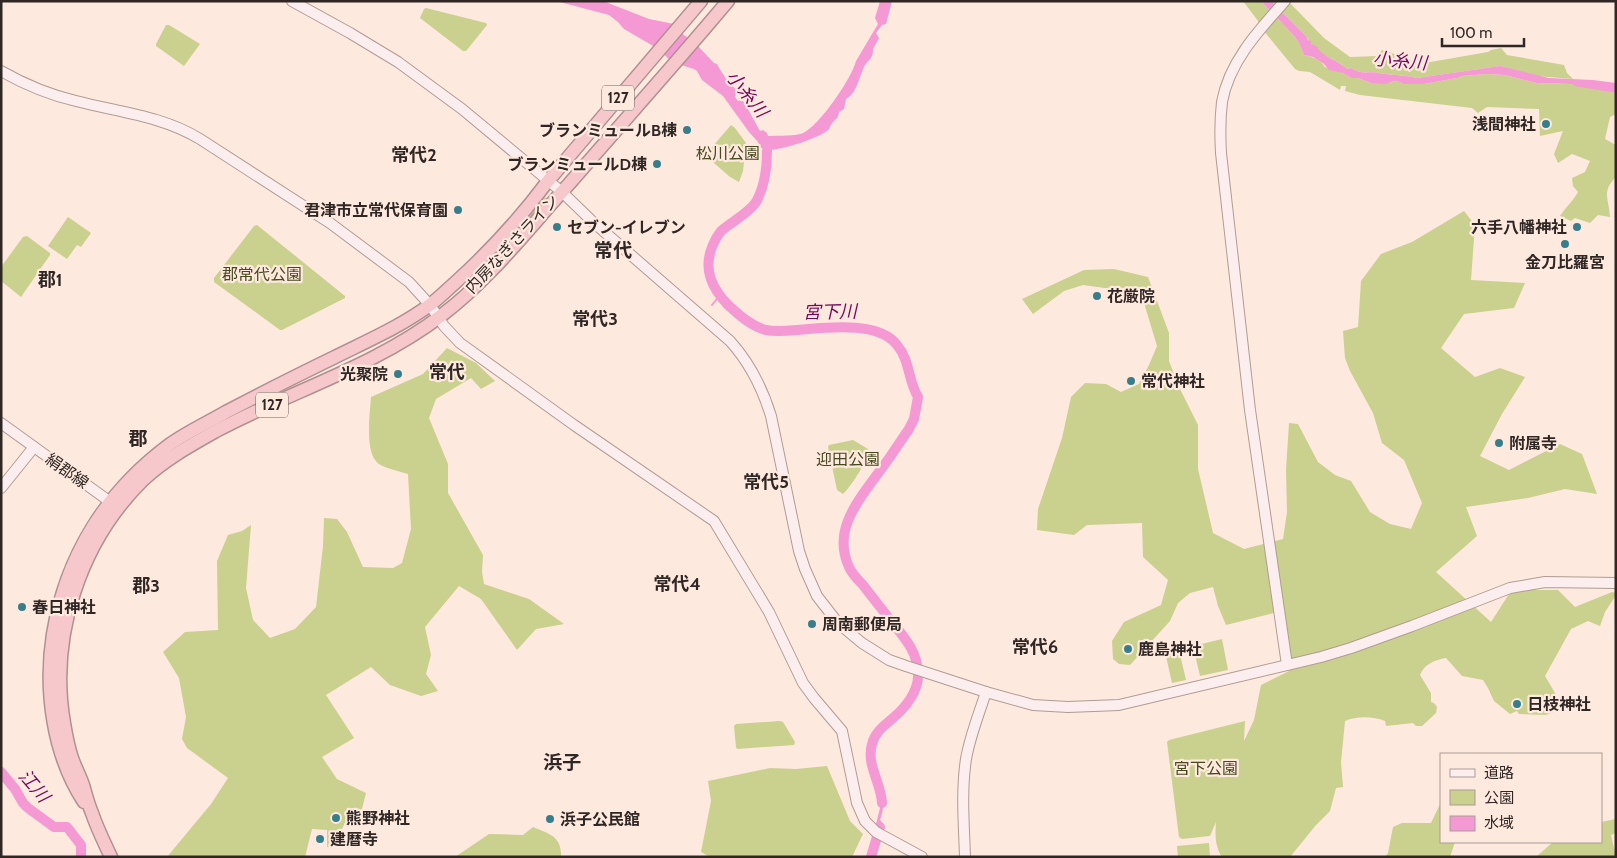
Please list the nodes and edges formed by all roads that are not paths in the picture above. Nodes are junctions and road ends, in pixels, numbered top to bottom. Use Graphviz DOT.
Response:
graph roads {
  1 [pos="292,1"];
  2 [pos="701,1"];
  3 [pos="728,1"];
  4 [pos="1285,1"];
  5 [pos="1,71"];
  6 [pos="548,181"];
  7 [pos="562,192"];
  8 [pos="430,305"];
  9 [pos="438,318"];
  10 [pos="1,422"];
  11 [pos="34,447"];
  12 [pos="1,488"];
  13 [pos="114,504"];
  14 [pos="1616,583"];
  15 [pos="1287,665"];
  16 [pos="986,692"];
  17 [pos="111,857"];
  18 [pos="922,857"];
  19 [pos="965,857"];
  1 -- 6 [label="street"];
  2 -- 6 [label="highway, 内房なぎさライン / 127"];
  3 -- 7 [label="highway, 内房なぎさライン / 127"];
  4 -- 15 [label="street"];
  5 -- 8 [label="street"];
  6 -- 7 [label="street"];
  6 -- 8 [label="highway, 内房なぎさライン / 127"];
  7 -- 9 [label="highway, 内房なぎさライン / 127"];
  7 -- 16 [label="street"];
  8 -- 9 [label="street"];
  8 -- 13 [label="highway, 内房なぎさライン / 127"];
  9 -- 13 [label="highway, 内房なぎさライン / 127"];
  9 -- 18 [label="street"];
  10 -- 11 [label="street"];
  11 -- 12 [label="street, 絹郡線"];
  11 -- 13 [label="street, 絹郡線"];
  13 -- 17 [label="highway, 内房なぎさライン / 127"];
  14 -- 15 [label="street"];
  15 -- 16 [label="street"];
  16 -- 19 [label="street"];
}
